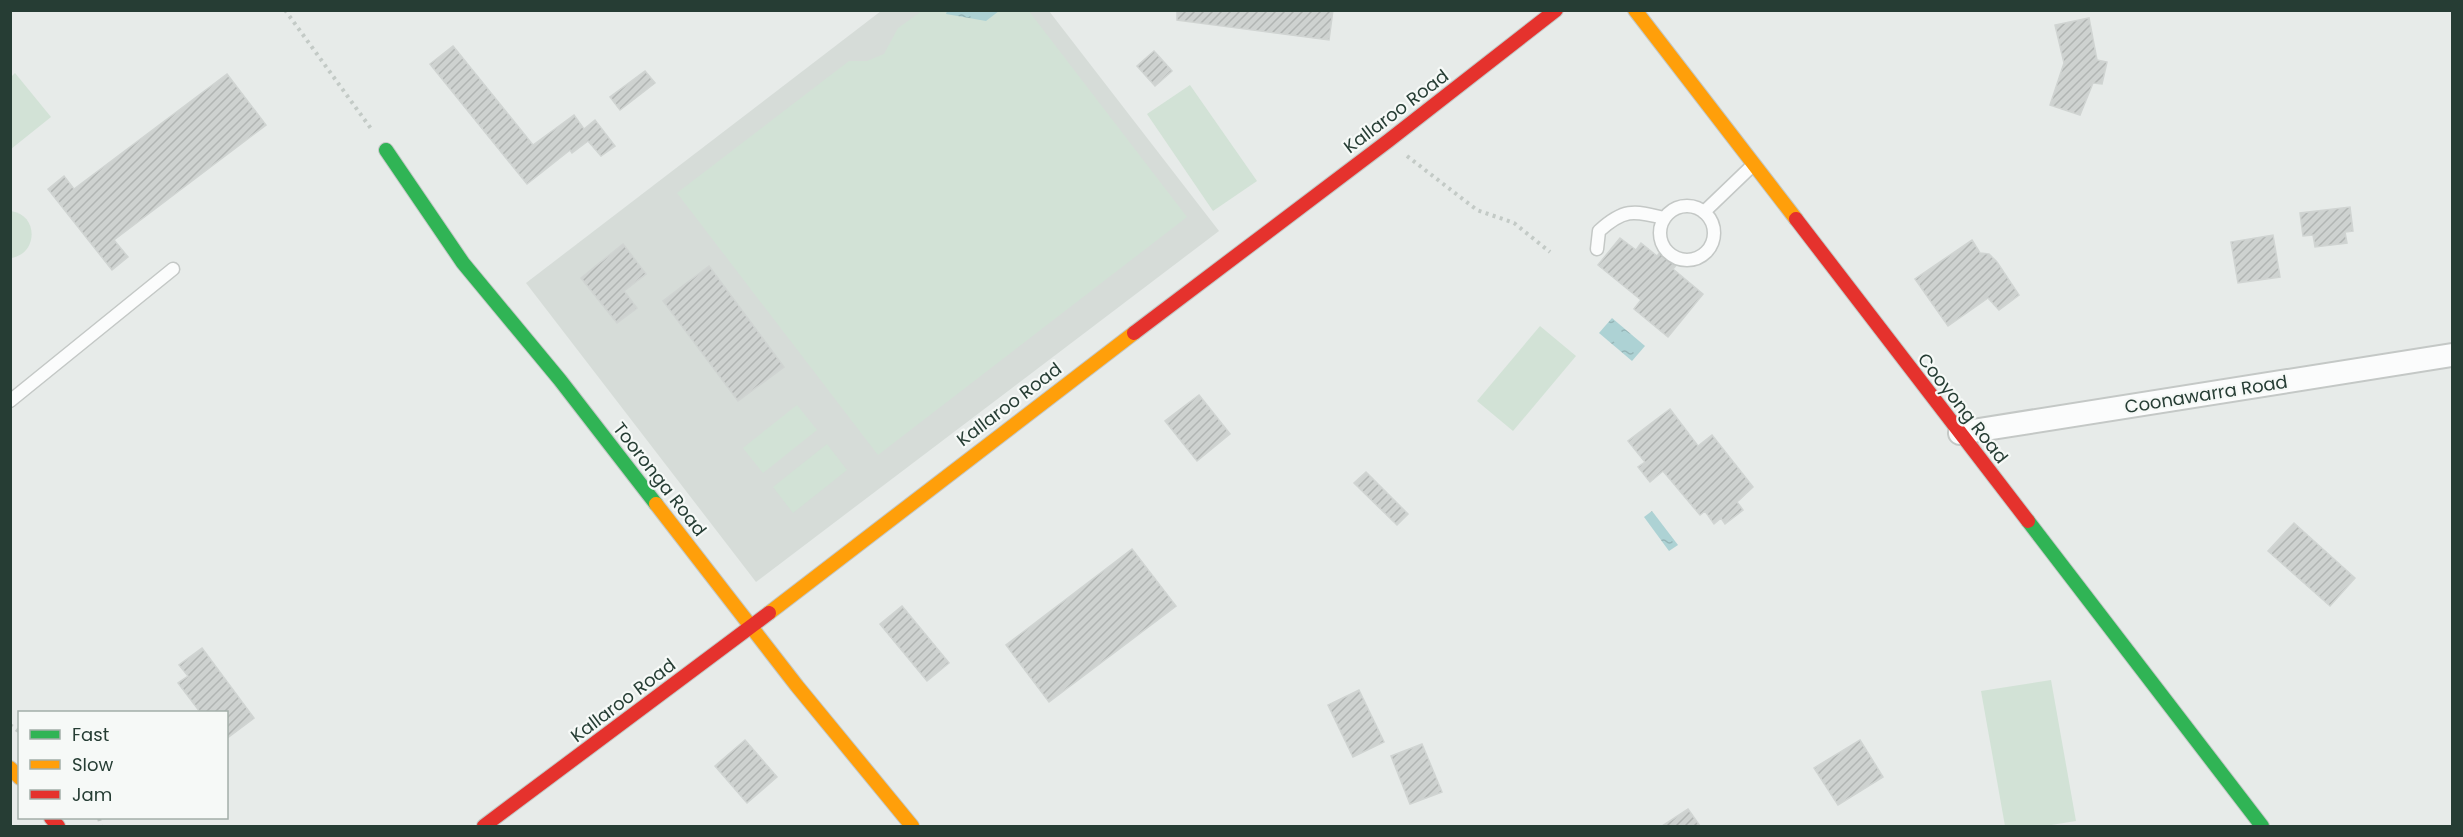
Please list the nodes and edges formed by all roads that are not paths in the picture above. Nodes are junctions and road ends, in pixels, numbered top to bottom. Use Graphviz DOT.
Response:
graph roads {
  1 [pos="1556,10"];
  2 [pos="1635,10"];
  3 [pos="386,150"];
  4 [pos="1754,164"];
  5 [pos="1704,212"];
  6 [pos="1664,218"];
  7 [pos="1597,249"];
  8 [pos="174,269"];
  9 [pos="2452,355"];
  10 [pos="10,400"];
  11 [pos="1960,433"];
  12 [pos="752,626"];
  13 [pos="484,826"];
  14 [pos="912,826"];
  15 [pos="2262,826"];
  1 -- 12 [label="street, Kallaroo Road"];
  2 -- 4 [label="street, Cooyong Road"];
  3 -- 12 [label="street, Tooronga Road"];
  4 -- 5 [label="lane"];
  4 -- 11 [label="street, Cooyong Road"];
  5 -- 6 [label="lane"];
  5 -- 6 [label="lane"];
  6 -- 7 [label="lane"];
  8 -- 10 [label="lane"];
  9 -- 11 [label="street, Coonawarra Road"];
  11 -- 15 [label="street, Cooyong Road"];
  12 -- 13 [label="street, Kallaroo Road"];
  12 -- 14 [label="street, Tooronga Road"];
}
